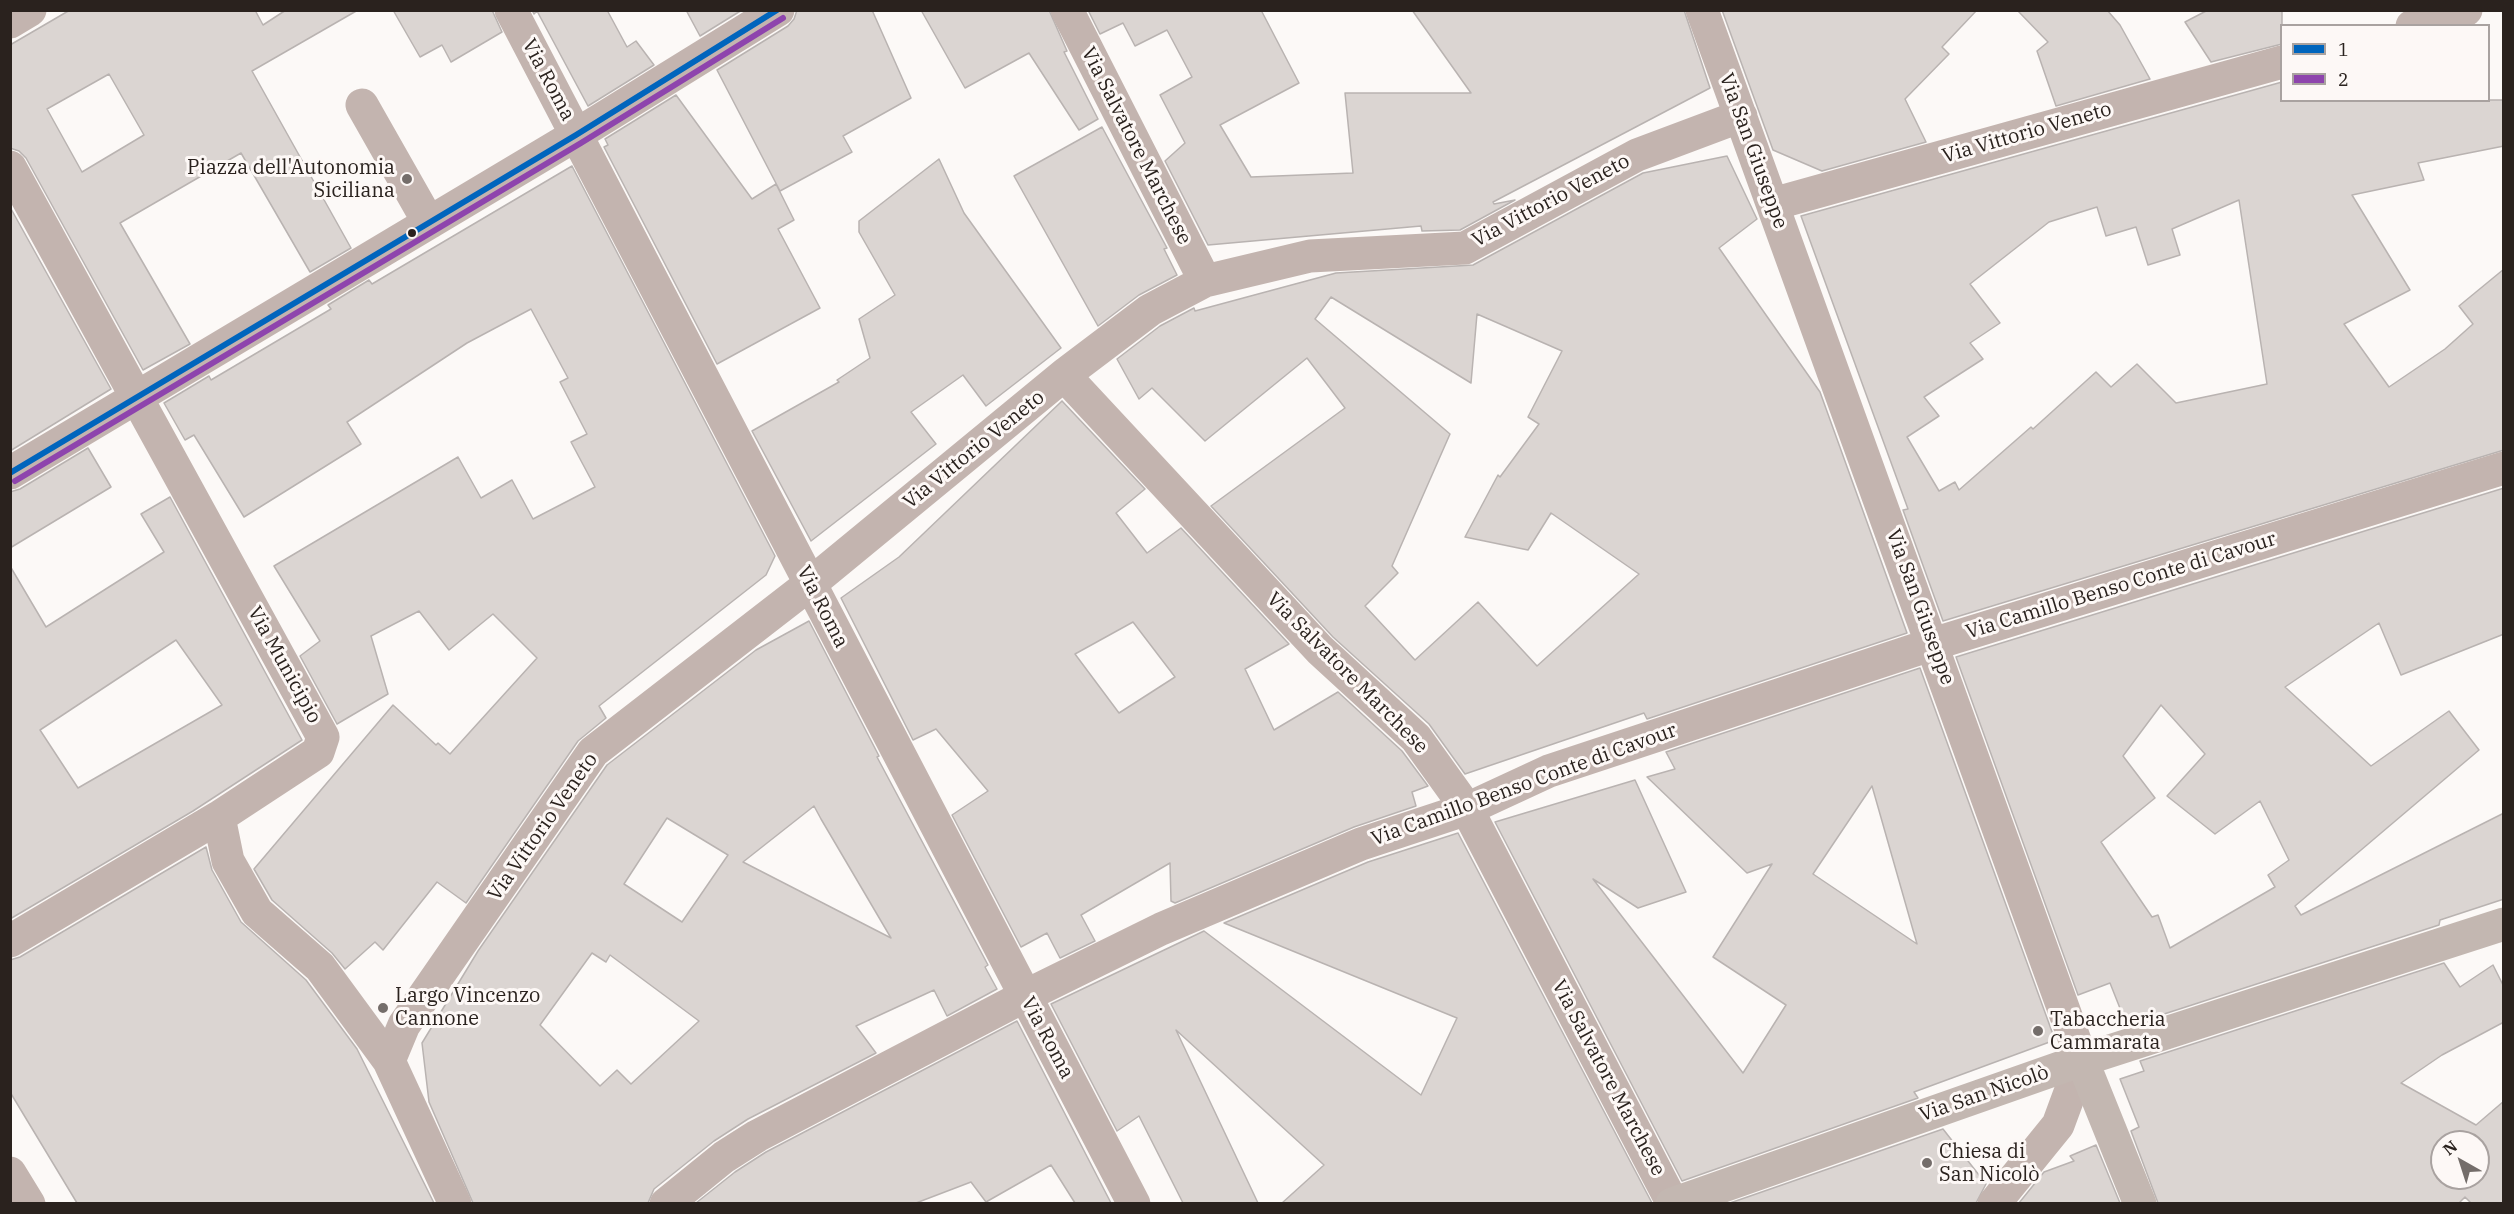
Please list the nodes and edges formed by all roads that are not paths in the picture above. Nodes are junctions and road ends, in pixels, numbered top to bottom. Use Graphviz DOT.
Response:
graph roads {
  1 [pos="30,10"];
  2 [pos="511,10"];
  3 [pos="778,10"];
  4 [pos="1067,10"];
  5 [pos="1702,10"];
  6 [pos="2466,10"];
  7 [pos="10,22"];
  8 [pos="2419,24"];
  9 [pos="2280,63"];
  10 [pos="362,105"];
  11 [pos="1741,116"];
  12 [pos="576,135"];
  13 [pos="10,167"];
  14 [pos="1773,204"];
  15 [pos="429,223"];
  16 [pos="1205,281"];
  17 [pos="1064,375"];
  18 [pos="137,398"];
  19 [pos="2504,468"];
  20 [pos="10,473"];
  21 [pos="810,584"];
  22 [pos="1933,644"];
  23 [pos="1467,808"];
  24 [pos="219,817"];
  25 [pos="2504,924"];
  26 [pos="10,941"];
  27 [pos="1025,996"];
  28 [pos="2082,1060"];
  29 [pos="389,1061"];
  30 [pos="455,1203"];
  31 [pos="666,1203"];
  32 [pos="1134,1203"];
  33 [pos="1673,1203"];
  34 [pos="1994,1203"];
  35 [pos="2140,1203"];
  1 -- 7 [label="street"];
  2 -- 12 [label="street, Via Roma"];
  3 -- 12 [label="street"];
  4 -- 16 [label="street, Via Salvatore Marchese"];
  5 -- 11 [label="street, Via San Giuseppe"];
  6 -- 8 [label="street"];
  9 -- 14 [label="street, Via Vittorio Veneto"];
  10 -- 15 [label="street"];
  11 -- 14 [label="street, Via San Giuseppe"];
  11 -- 16 [label="street, Via Vittorio Veneto"];
  12 -- 15 [label="street"];
  12 -- 21 [label="street, Via Roma"];
  13 -- 18 [label="street, Via Municipio"];
  14 -- 22 [label="street, Via San Giuseppe"];
  15 -- 18 [label="street"];
  16 -- 17 [label="street, Via Vittorio Veneto"];
  17 -- 21 [label="street, Via Vittorio Veneto"];
  17 -- 23 [label="street, Via Salvatore Marchese"];
  18 -- 20 [label="street"];
  18 -- 24 [label="street, Via Municipio"];
  19 -- 22 [label="street, Via Camillo Benso Conte di Cavour"];
  21 -- 27 [label="street, Via Roma"];
  21 -- 29 [label="street, Via Vittorio Veneto"];
  22 -- 23 [label="street, Via Camillo Benso Conte di Cavour"];
  22 -- 28 [label="street, Via San Giuseppe"];
  23 -- 27 [label="street, Via Camillo Benso Conte di Cavour"];
  23 -- 33 [label="street, Via Salvatore Marchese"];
  24 -- 26 [label="street, Via Municipio"];
  24 -- 29 [label="street"];
  25 -- 28 [label="main road, Via San Nicolò"];
  27 -- 31 [label="street, Via Camillo Benso Conte di Cavour"];
  27 -- 32 [label="street, Via Roma"];
  28 -- 33 [label="main road, Via San Nicolò"];
  28 -- 34 [label="street"];
  28 -- 35 [label="main road, Via San Giuseppe"];
  29 -- 30 [label="street"];
}
